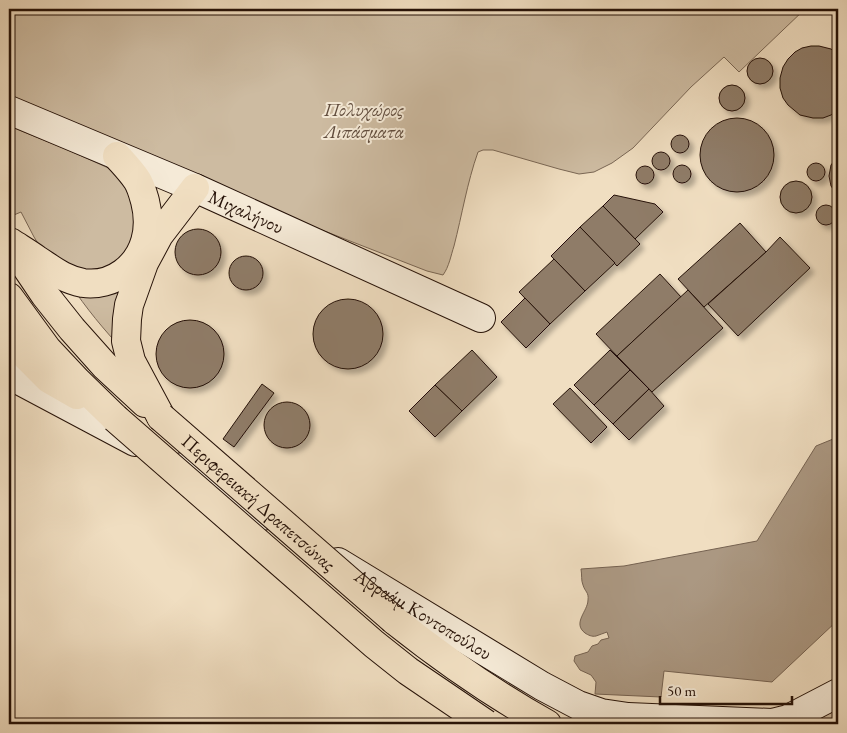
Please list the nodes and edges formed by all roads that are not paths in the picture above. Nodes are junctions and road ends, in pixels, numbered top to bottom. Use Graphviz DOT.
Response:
graph roads {
  1 [pos="9,110"];
  2 [pos="118,156"];
  3 [pos="188,185"];
  4 [pos="147,210"];
  5 [pos="10,241"];
  6 [pos="14,305"];
  7 [pos="481,318"];
  8 [pos="9,339"];
  9 [pos="9,375"];
  10 [pos="115,418"];
  11 [pos="161,418"];
  12 [pos="838,693"];
  13 [pos="486,724"];
  14 [pos="547,724"];
  1 -- 2 [label="street, Μιχαλήνου"];
  2 -- 3 [label="street, Μιχαλήνου"];
  2 -- 4 [label="main road"];
  3 -- 4 [label="main road"];
  3 -- 7 [label="street, Μιχαλήνου"];
  3 -- 11 [label="main road"];
  4 -- 5 [label="main road"];
  5 -- 11 [label="main road, Περιφερειακή Δραπετσώνας"];
  6 -- 10 [label="main road, Περιφερειακή Δραπετσώνας"];
  8 -- 10 [label="main road"];
  9 -- 12 [label="street, Αβραάμ Κοντοπούλου"];
  10 -- 13 [label="main road, Περιφερειακή Δραπετσώνας, bridge"];
  11 -- 14 [label="main road, Περιφερειακή Δραπετσώνας, bridge"];
}
